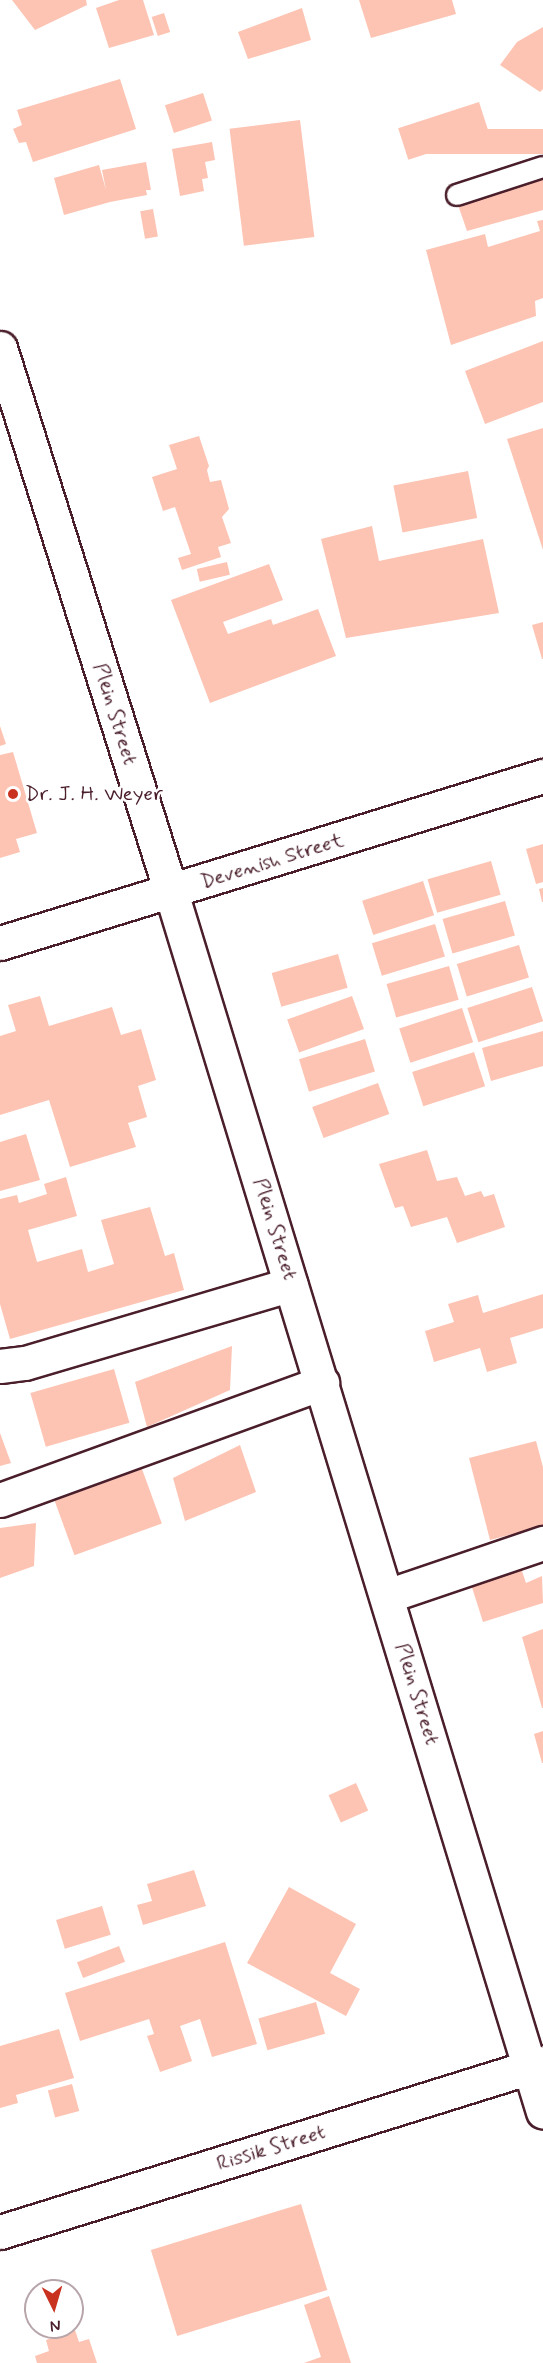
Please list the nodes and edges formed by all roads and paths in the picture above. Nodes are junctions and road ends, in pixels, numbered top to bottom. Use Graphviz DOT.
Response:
graph roads {
  1 [pos="543,167"];
  2 [pos="457,195"];
  3 [pos="0,348"];
  4 [pos="543,776"];
  5 [pos="171,892"];
  6 [pos="0,944"];
  7 [pos="291,1284"];
  8 [pos="0,1366"];
  9 [pos="322,1383"];
  10 [pos="0,1500"];
  11 [pos="543,1543"];
  12 [pos="387,1596"];
  13 [pos="536,2066"];
  14 [pos="543,2112"];
  15 [pos="0,2232"];
  1 -- 2 [label="lane"];
  3 -- 5 [label="street, Plein Street"];
  4 -- 5 [label="street, Devenish Street"];
  5 -- 6 [label="street, Devenish Street"];
  5 -- 7 [label="street, Plein Street"];
  7 -- 8 [label="street"];
  7 -- 9 [label="street, Plein Street"];
  9 -- 10 [label="street"];
  9 -- 12 [label="street, Plein Street"];
  11 -- 12 [label="street"];
  12 -- 13 [label="street, Plein Street"];
  13 -- 14 [label="street, Plein Street"];
  13 -- 15 [label="street, Rissik Street"];
}
